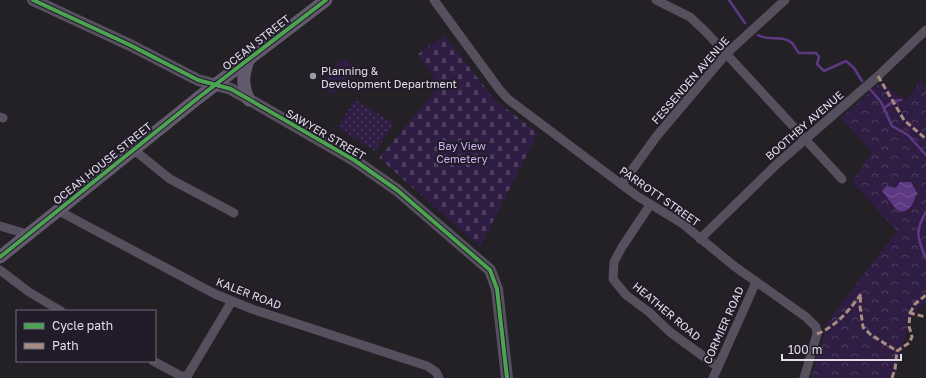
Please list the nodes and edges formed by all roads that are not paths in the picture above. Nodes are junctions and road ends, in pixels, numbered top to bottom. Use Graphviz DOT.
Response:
graph roads {
  1 [pos="33,0"];
  2 [pos="326,0"];
  3 [pos="434,0"];
  4 [pos="656,0"];
  5 [pos="785,0"];
  6 [pos="926,30"];
  7 [pos="726,54"];
  8 [pos="249,58"];
  9 [pos="216,85"];
  10 [pos="249,100"];
  11 [pos="804,140"];
  12 [pos="134,150"];
  13 [pos="842,179"];
  14 [pos="622,184"];
  15 [pos="650,205"];
  16 [pos="57,210"];
  17 [pos="234,213"];
  18 [pos="0,226"];
  19 [pos="27,234"];
  20 [pos="700,239"];
  21 [pos="0,257"];
  22 [pos="0,270"];
  23 [pos="756,282"];
  24 [pos="232,301"];
  25 [pos="59,310"];
  26 [pos="155,362"];
  27 [pos="718,366"];
  28 [pos="187,377"];
  29 [pos="439,378"];
  30 [pos="507,378"];
  31 [pos="713,378"];
  32 [pos="804,378"];
  1 -- 9 [label="street, SAWYER STREET"];
  2 -- 8 [label="main road, OCEAN STREET"];
  3 -- 14 [label="street, PARROTT STREET"];
  4 -- 7 [label="street"];
  5 -- 7 [label="street, FESSENDEN AVENUE"];
  6 -- 11 [label="street, BOOTHBY AVENUE"];
  7 -- 11 [label="street"];
  7 -- 14 [label="street, FESSENDEN AVENUE"];
  8 -- 9 [label="main road, OCEAN STREET"];
  8 -- 10 [label="main road"];
  9 -- 10 [label="street, SAWYER STREET"];
  9 -- 12 [label="main road, OCEAN HOUSE STREET"];
  10 -- 30 [label="street, SAWYER STREET"];
  11 -- 13 [label="street"];
  11 -- 20 [label="street, BOOTHBY AVENUE"];
  12 -- 16 [label="main road, OCEAN HOUSE STREET"];
  12 -- 17 [label="street"];
  14 -- 15 [label="street, PARROTT STREET"];
  15 -- 20 [label="street, PARROTT STREET"];
  15 -- 27 [label="street, HEATHER ROAD"];
  16 -- 19 [label="main road, OCEAN HOUSE STREET"];
  16 -- 24 [label="street, KALER ROAD"];
  18 -- 19 [label="street"];
  19 -- 21 [label="main road, OCEAN HOUSE STREET"];
  20 -- 23 [label="street, PARROTT STREET"];
  22 -- 25 [label="street"];
  23 -- 27 [label="street, CORMIER ROAD"];
  23 -- 32 [label="street, PARROTT STREET"];
  24 -- 28 [label="street"];
  24 -- 29 [label="street, KALER ROAD"];
  26 -- 28 [label="street"];
  27 -- 31 [label="street, CORMIER ROAD"];
}
